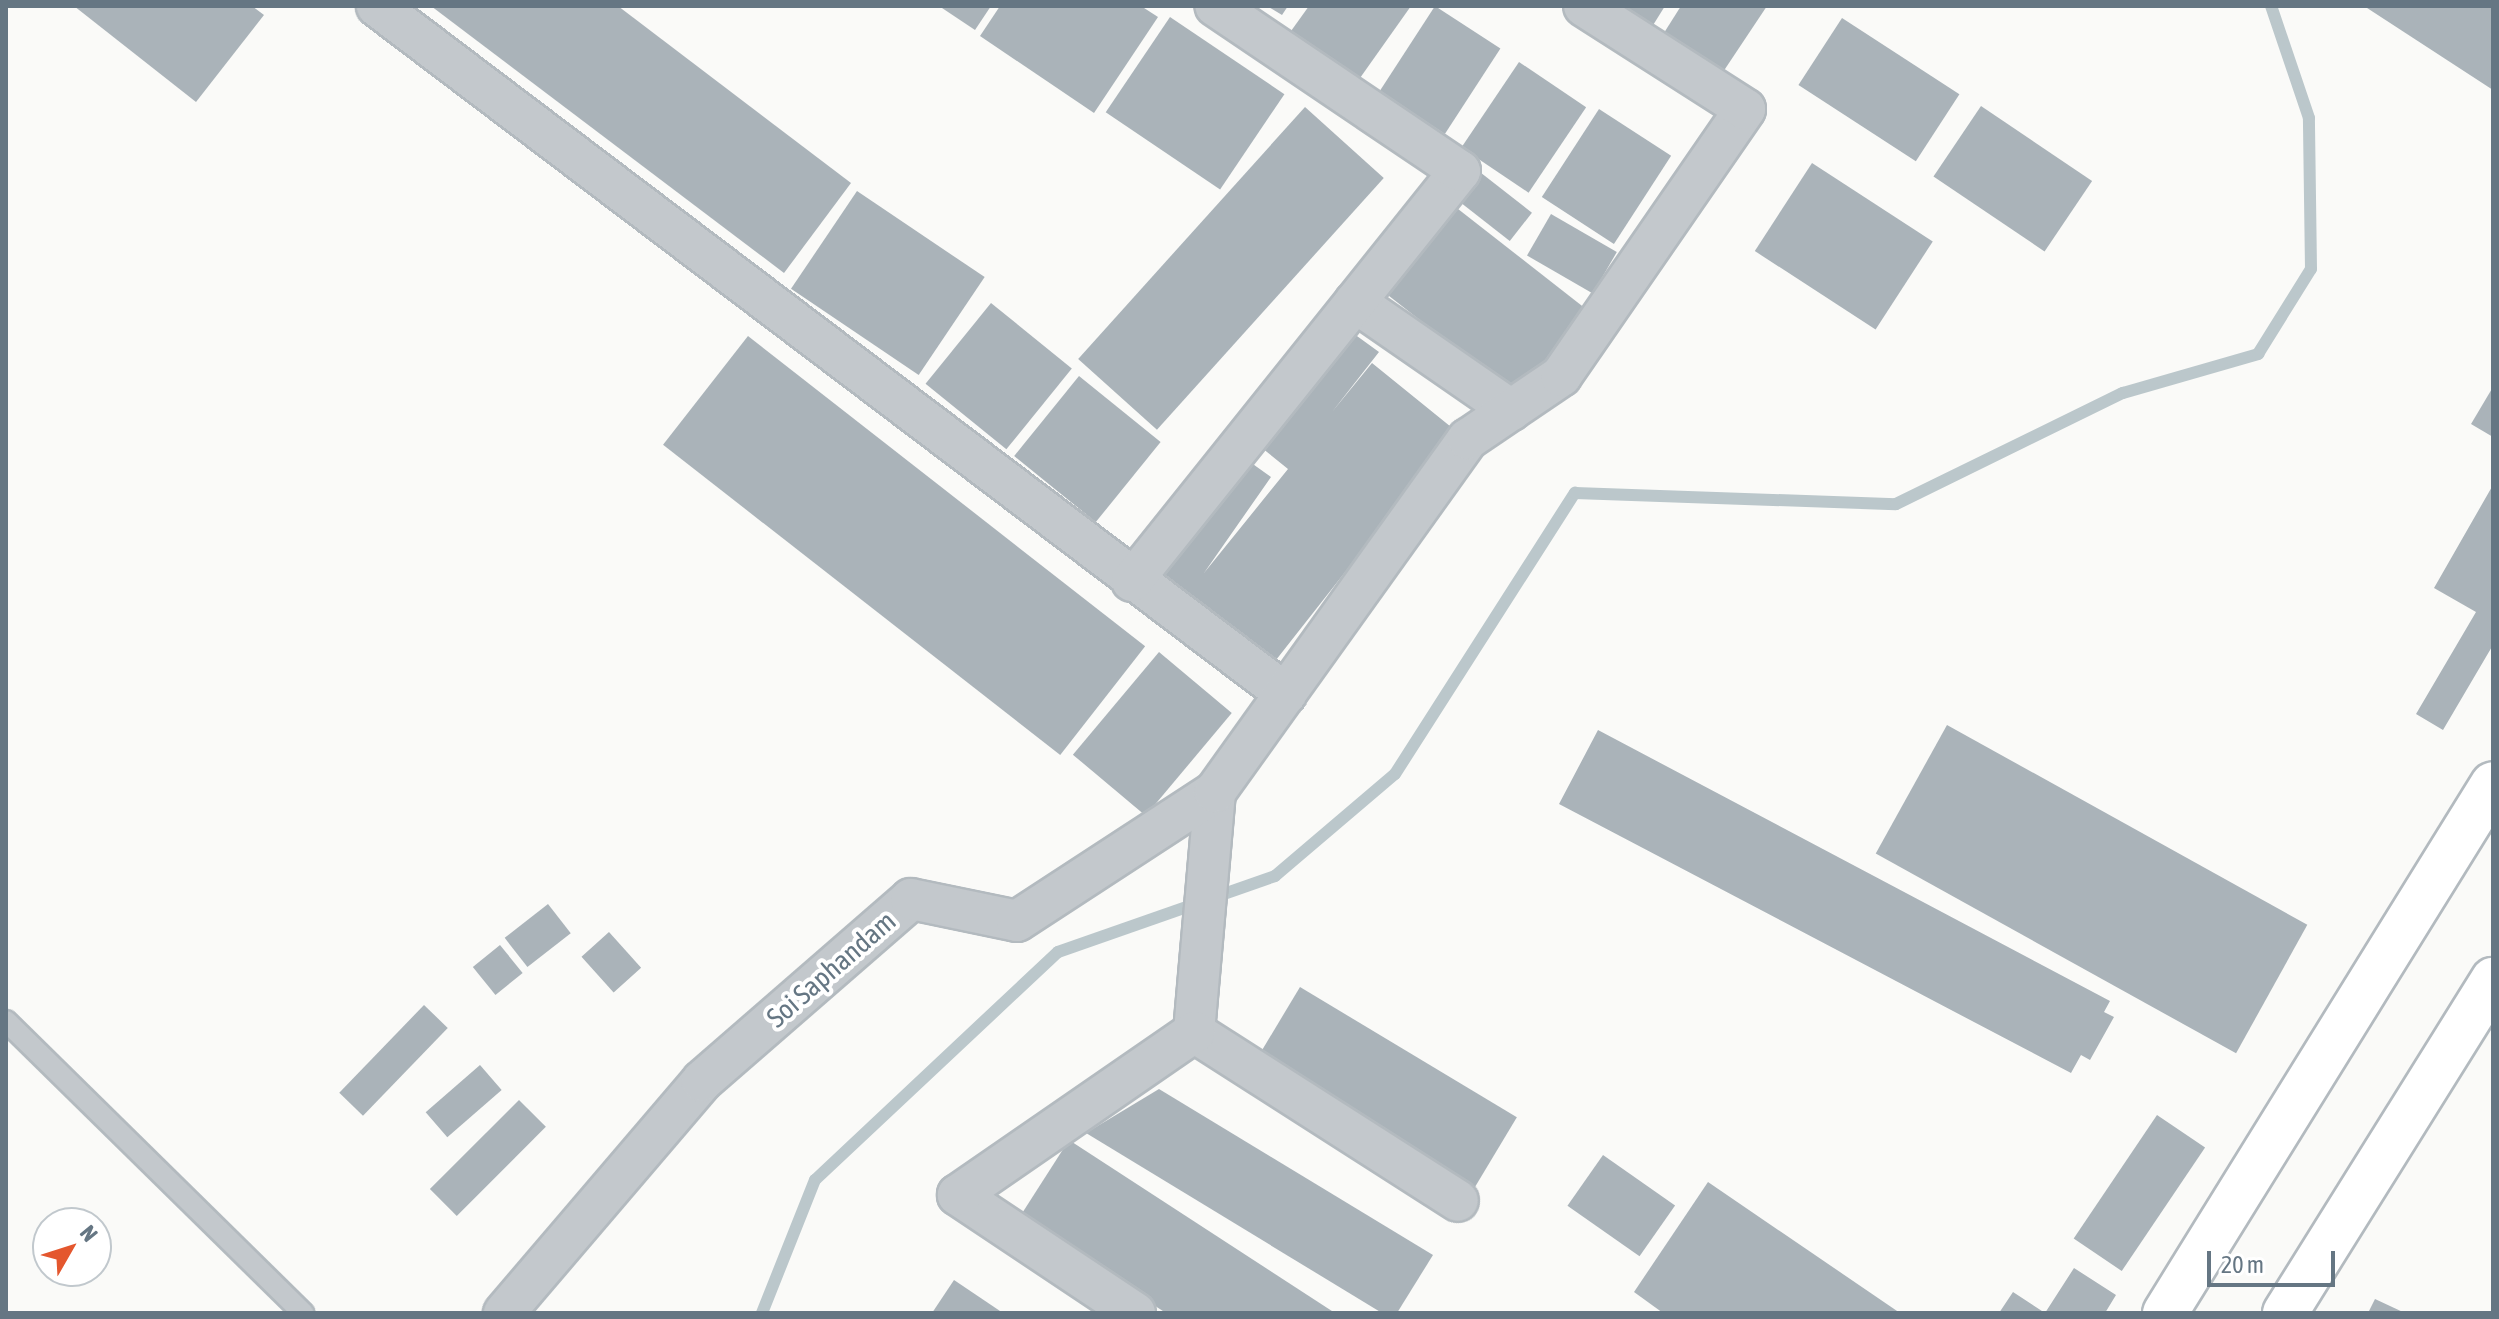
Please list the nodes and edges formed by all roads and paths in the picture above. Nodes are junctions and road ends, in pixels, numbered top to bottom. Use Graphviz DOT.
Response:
graph roads {
  1 [pos="377,6"];
  2 [pos="1215,6"];
  3 [pos="1584,6"];
  4 [pos="1355,302"];
  5 [pos="1511,410"];
  6 [pos="1132,581"];
  7 [pos="1286,694"];
  8 [pos="2493,784"];
  9 [pos="1215,792"];
  10 [pos="2493,980"];
  11 [pos="6,1021"];
  12 [pos="1194,1032"];
  13 [pos="1458,1201"];
  14 [pos="303,1313"];
  15 [pos="504,1313"];
  16 [pos="1135,1313"];
  17 [pos="2165,1313"];
  18 [pos="2285,1313"];
  1 -- 6 [label="street"];
  2 -- 4 [label="street"];
  3 -- 5 [label="street, Soi Saphandam"];
  4 -- 5 [label="street"];
  4 -- 6 [label="street"];
  5 -- 7 [label="street, Soi Saphandam"];
  6 -- 7 [label="street"];
  7 -- 9 [label="street, Soi Saphandam"];
  8 -- 17 [label="main road"];
  9 -- 12 [label="street"];
  9 -- 15 [label="street, Soi Saphandam"];
  10 -- 18 [label="main road"];
  11 -- 14 [label="lane"];
  12 -- 13 [label="street"];
  12 -- 16 [label="street"];
}
